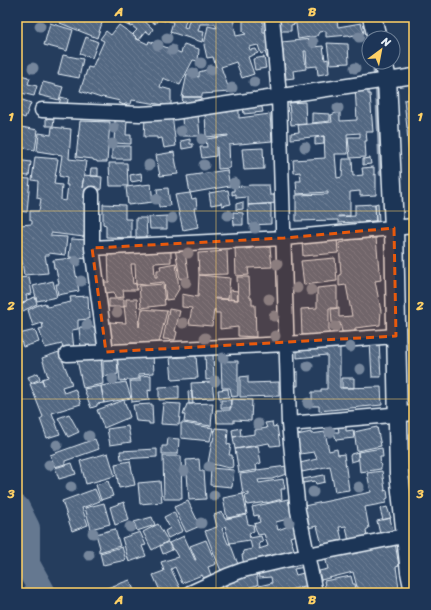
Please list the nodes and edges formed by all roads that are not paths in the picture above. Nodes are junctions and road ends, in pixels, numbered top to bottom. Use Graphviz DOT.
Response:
graph roads {
  1 [pos="272,17"];
  2 [pos="372,17"];
  3 [pos="375,30"];
  4 [pos="385,70"];
  5 [pos="414,76"];
  6 [pos="279,96"];
  7 [pos="42,110"];
  8 [pos="92,194"];
  9 [pos="414,226"];
  10 [pos="394,228"];
  11 [pos="284,238"];
  12 [pos="92,248"];
  13 [pos="396,336"];
  14 [pos="287,344"];
  15 [pos="106,352"];
  16 [pos="67,354"];
  17 [pos="406,414"];
  18 [pos="289,424"];
  19 [pos="410,535"];
  20 [pos="307,555"];
  21 [pos="414,592"];
  22 [pos="190,593"];
  23 [pos="315,593"];
  1 -- 6 [label="street"];
  2 -- 3 [label="main road"];
  4 -- 5 [label="street"];
  4 -- 6 [label="street"];
  4 -- 10 [label="main road"];
  6 -- 7 [label="street"];
  6 -- 11 [label="street"];
  8 -- 12 [label="street"];
  9 -- 10 [label="street"];
  10 -- 11 [label="street"];
  10 -- 13 [label="main road"];
  11 -- 12 [label="street"];
  11 -- 14 [label="street"];
  12 -- 15 [label="street"];
  13 -- 14 [label="street"];
  13 -- 17 [label="main road"];
  14 -- 15 [label="street"];
  14 -- 18 [label="street"];
  15 -- 16 [label="street"];
  17 -- 18 [label="street"];
  17 -- 19 [label="main road"];
  18 -- 20 [label="street"];
  19 -- 20 [label="street"];
  19 -- 21 [label="main road"];
  20 -- 22 [label="street"];
  20 -- 23 [label="street"];
}
